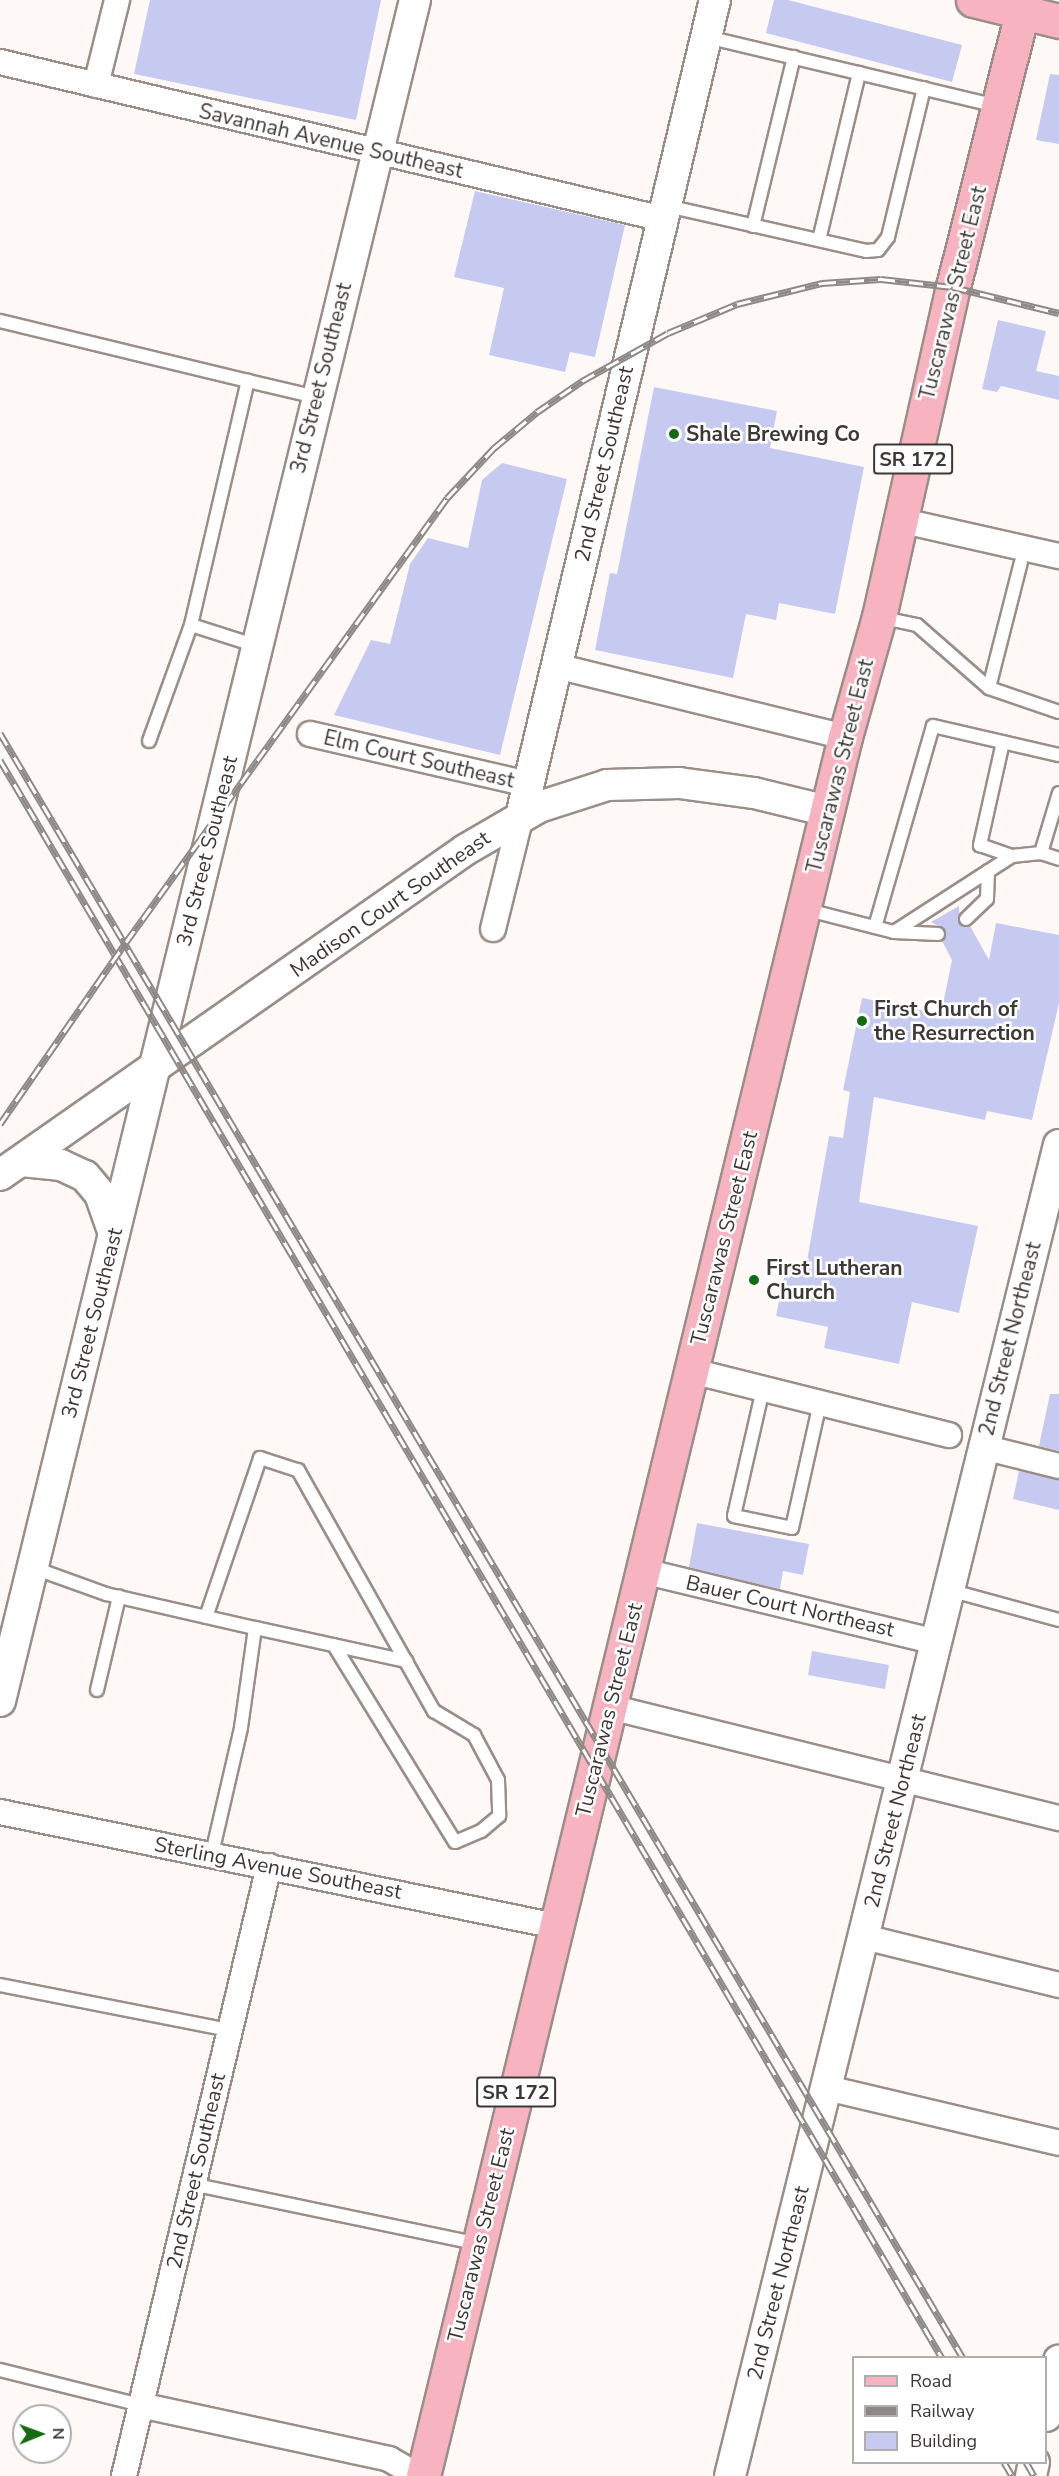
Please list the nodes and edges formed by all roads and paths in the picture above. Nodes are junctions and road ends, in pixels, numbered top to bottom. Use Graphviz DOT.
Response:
graph roads {
  1 [pos="117,0"];
  2 [pos="415,0"];
  3 [pos="715,0"];
  4 [pos="973,0"];
  5 [pos="1024,6"];
  6 [pos="1059,21"];
  7 [pos="706,37"];
  8 [pos="794,57"];
  9 [pos="0,62"];
  10 [pos="859,73"];
  11 [pos="96,85"];
  12 [pos="924,88"];
  13 [pos="998,106"];
  14 [pos="377,152"];
  15 [pos="664,213"];
  16 [pos="753,226"];
  17 [pos="819,240"];
  18 [pos="0,321"];
  19 [pos="248,381"];
  20 [pos="316,397"];
  21 [pos="899,520"];
  22 [pos="1059,556"];
  23 [pos="1021,562"];
  24 [pos="879,617"];
  25 [pos="191,625"];
  26 [pos="257,646"];
  27 [pos="556,666"];
  28 [pos="989,688"];
  29 [pos="1059,712"];
  30 [pos="310,734"];
  31 [pos="845,737"];
  32 [pos="149,741"];
  33 [pos="1004,742"];
  34 [pos="1059,755"];
  35 [pos="528,784"];
  36 [pos="1059,793"];
  37 [pos="828,811"];
  38 [pos="521,816"];
  39 [pos="1041,853"];
  40 [pos="1012,856"];
  41 [pos="1059,859"];
  42 [pos="988,871"];
  43 [pos="804,909"];
  44 [pos="966,919"];
  45 [pos="875,927"];
  46 [pos="493,928"];
  47 [pos="894,932"];
  48 [pos="938,934"];
  49 [pos="154,1069"];
  50 [pos="1059,1145"];
  51 [pos="11,1168"];
  52 [pos="114,1234"];
  53 [pos="692,1371"];
  54 [pos="763,1389"];
  55 [pos="820,1403"];
  56 [pos="949,1435"];
  57 [pos="983,1448"];
  58 [pos="1059,1466"];
  59 [pos="33,1568"];
  60 [pos="643,1571"];
  61 [pos="949,1590"];
  62 [pos="120,1597"];
  63 [pos="206,1617"];
  64 [pos="1059,1620"];
  65 [pos="255,1628"];
  66 [pos="936,1642"];
  67 [pos="334,1645"];
  68 [pos="406,1661"];
  69 [pos="97,1690"];
  70 [pos="0,1701"];
  71 [pos="610,1707"];
  72 [pos="903,1779"];
  73 [pos="0,1812"];
  74 [pos="1059,1818"];
  75 [pos="212,1854"];
  76 [pos="269,1866"];
  77 [pos="556,1926"];
  78 [pos="864,1936"];
  79 [pos="0,1985"];
  80 [pos="1059,1985"];
  81 [pos="229,2030"];
  82 [pos="827,2088"];
  83 [pos="1059,2143"];
  84 [pos="192,2184"];
  85 [pos="479,2244"];
  86 [pos="1059,2361"];
  87 [pos="0,2370"];
  88 [pos="141,2405"];
  89 [pos="1047,2412"];
  90 [pos="123,2476"];
  91 [pos="421,2476"];
  92 [pos="730,2476"];
  1 -- 11 [label="street"];
  2 -- 14 [label="street, 3rd Street Southeast"];
  3 -- 7 [label="street, 2nd Street Southeast"];
  4 -- 5 [label="main road"];
  5 -- 6 [label="main road"];
  5 -- 13 [label="main road, Tuscarawas Street East / SR 172"];
  7 -- 8 [label="lane"];
  7 -- 15 [label="street, 2nd Street Southeast"];
  8 -- 10 [label="lane"];
  8 -- 16 [label="lane"];
  9 -- 11 [label="street, Savannah Avenue Southeast"];
  10 -- 12 [label="lane"];
  10 -- 17 [label="lane"];
  11 -- 14 [label="street, Savannah Avenue Southeast"];
  12 -- 13 [label="lane"];
  12 -- 17 [label="lane"];
  13 -- 21 [label="main road, Tuscarawas Street East / SR 172"];
  14 -- 15 [label="street, Savannah Avenue Southeast"];
  14 -- 20 [label="street, 3rd Street Southeast"];
  15 -- 16 [label="lane"];
  15 -- 27 [label="street, 2nd Street Southeast"];
  16 -- 17 [label="lane"];
  18 -- 19 [label="lane"];
  19 -- 20 [label="lane"];
  19 -- 25 [label="lane"];
  20 -- 26 [label="street, 3rd Street Southeast"];
  21 -- 22 [label="street"];
  21 -- 24 [label="main road, Tuscarawas Street East / SR 172"];
  23 -- 28 [label="lane"];
  24 -- 28 [label="lane"];
  24 -- 31 [label="main road, Tuscarawas Street East / SR 172"];
  25 -- 26 [label="lane"];
  25 -- 32 [label="lane"];
  26 -- 49 [label="street, 3rd Street Southeast"];
  27 -- 31 [label="street"];
  27 -- 35 [label="street, 2nd Street Southeast"];
  28 -- 29 [label="lane"];
  30 -- 35 [label="street, Elm Court Southeast"];
  31 -- 37 [label="main road, Tuscarawas Street East / SR 172"];
  33 -- 34 [label="lane"];
  33 -- 40 [label="lane"];
  33 -- 45 [label="lane"];
  35 -- 38 [label="street, 2nd Street Southeast"];
  36 -- 39 [label="lane"];
  37 -- 38 [label="street, Madison Court Southeast"];
  37 -- 43 [label="main road, Tuscarawas Street East / SR 172"];
  38 -- 46 [label="street, 2nd Street Southeast"];
  38 -- 49 [label="street, Madison Court Southeast"];
  39 -- 40 [label="lane"];
  39 -- 41 [label="lane"];
  40 -- 42 [label="lane"];
  42 -- 44 [label="lane"];
  42 -- 47 [label="lane"];
  43 -- 45 [label="lane"];
  43 -- 53 [label="main road, Tuscarawas Street East / SR 172"];
  45 -- 47 [label="lane"];
  47 -- 48 [label="lane"];
  49 -- 51 [label="street, Madison Court Southeast"];
  49 -- 52 [label="street, 3rd Street Southeast"];
  50 -- 57 [label="street, 2nd Street Northeast"];
  51 -- 52 [label="street"];
  52 -- 59 [label="street, 3rd Street Southeast"];
  53 -- 54 [label="street"];
  53 -- 60 [label="main road, Tuscarawas Street East / SR 172"];
  54 -- 55 [label="street"];
  54 -- 55 [label="lane"];
  55 -- 56 [label="street"];
  57 -- 58 [label="street"];
  57 -- 61 [label="street, 2nd Street Northeast"];
  59 -- 62 [label="lane"];
  59 -- 70 [label="street, 3rd Street Southeast"];
  60 -- 66 [label="street, Bauer Court Northeast"];
  60 -- 71 [label="main road, Tuscarawas Street East / SR 172"];
  61 -- 64 [label="lane"];
  61 -- 66 [label="street, 2nd Street Northeast"];
  62 -- 63 [label="lane"];
  62 -- 69 [label="lane"];
  63 -- 65 [label="lane"];
  63 -- 68 [label="lane"];
  65 -- 67 [label="lane"];
  65 -- 75 [label="lane"];
  66 -- 72 [label="street, 2nd Street Northeast"];
  67 -- 68 [label="lane"];
  67 -- 68 [label="lane"];
  71 -- 72 [label="street"];
  71 -- 77 [label="main road, Tuscarawas Street East / SR 172"];
  72 -- 74 [label="street"];
  72 -- 78 [label="street, 2nd Street Northeast"];
  73 -- 75 [label="street, Sterling Avenue Southeast"];
  75 -- 76 [label="street, Sterling Avenue Southeast"];
  76 -- 77 [label="street, Sterling Avenue Southeast"];
  76 -- 81 [label="street, 2nd Street Southeast"];
  77 -- 85 [label="main road, Tuscarawas Street East / SR 172"];
  78 -- 80 [label="street"];
  78 -- 82 [label="street, 2nd Street Northeast"];
  79 -- 81 [label="lane"];
  81 -- 84 [label="street, 2nd Street Southeast"];
  82 -- 83 [label="street"];
  82 -- 92 [label="street, 2nd Street Northeast"];
  84 -- 85 [label="lane"];
  84 -- 88 [label="street, 2nd Street Southeast"];
  85 -- 91 [label="main road, Tuscarawas Street East / SR 172"];
  86 -- 89 [label="street"];
  87 -- 88 [label="lane"];
  88 -- 90 [label="street, 2nd Street Southeast"];
  88 -- 91 [label="street"];
}
